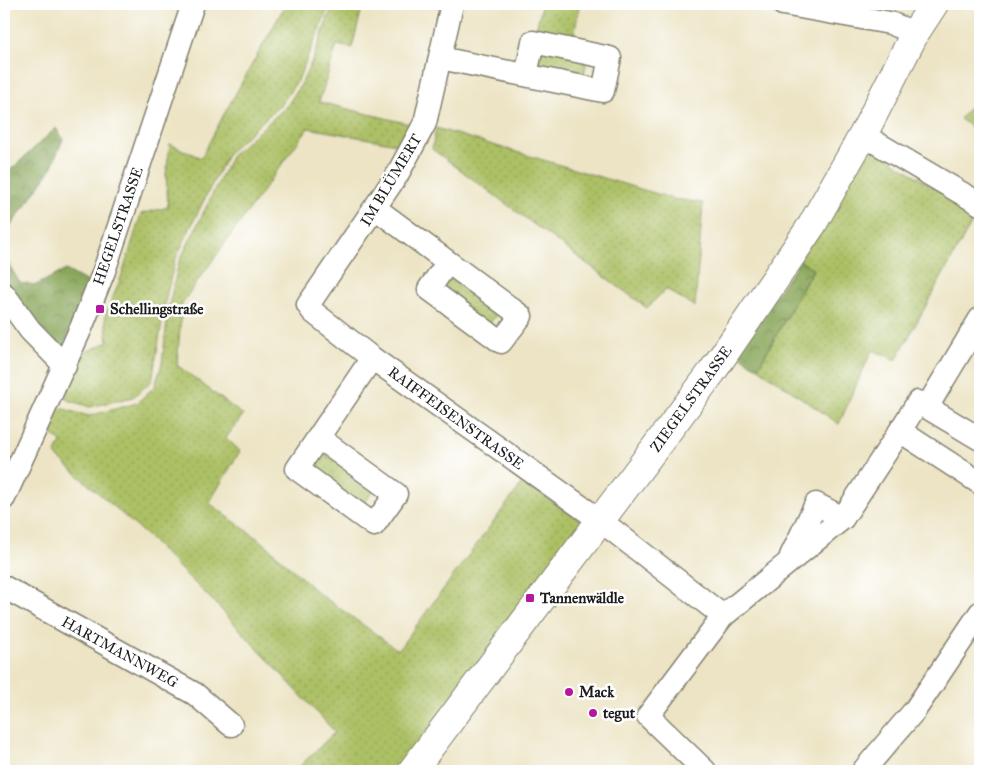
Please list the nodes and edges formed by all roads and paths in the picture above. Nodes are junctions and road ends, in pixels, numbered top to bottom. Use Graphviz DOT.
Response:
graph roads {
  1 [pos="193,4"];
  2 [pos="452,4"];
  3 [pos="783,4"];
  4 [pos="934,4"];
  5 [pos="915,33"];
  6 [pos="440,58"];
  7 [pos="526,75"];
  8 [pos="863,135"];
  9 [pos="980,204"];
  10 [pos="375,208"];
  11 [pos="448,262"];
  12 [pos="4,294"];
  13 [pos="313,312"];
  14 [pos="980,319"];
  15 [pos="372,358"];
  16 [pos="64,366"];
  17 [pos="927,407"];
  18 [pos="900,432"];
  19 [pos="319,438"];
  20 [pos="980,439"];
  21 [pos="979,478"];
  22 [pos="6,486"];
  23 [pos="601,522"];
  24 [pos="4,587"];
  25 [pos="980,613"];
  26 [pos="723,616"];
  27 [pos="231,725"];
  28 [pos="412,771"];
  29 [pos="704,771"];
  30 [pos="863,771"];
  1 -- 16 [label="street, HEGELSTRASSE"];
  2 -- 6 [label="street, IM BLÜMERT"];
  3 -- 5 [label="street"];
  4 -- 5 [label="main road, ZIEGELSTRASSE"];
  5 -- 8 [label="main road, ZIEGELSTRASSE"];
  6 -- 7 [label="street"];
  6 -- 10 [label="street, IM BLÜMERT"];
  8 -- 9 [label="street"];
  8 -- 23 [label="main road, ZIEGELSTRASSE"];
  10 -- 11 [label="street"];
  10 -- 13 [label="street, IM BLÜMERT"];
  12 -- 16 [label="street"];
  13 -- 15 [label="street, RAIFFEISENSTRASSE"];
  14 -- 17 [label="street"];
  15 -- 19 [label="street"];
  15 -- 23 [label="street, RAIFFEISENSTRASSE"];
  16 -- 22 [label="street, HEGELSTRASSE"];
  17 -- 18 [label="street"];
  17 -- 20 [label="street"];
  18 -- 21 [label="street"];
  18 -- 26 [label="street"];
  23 -- 26 [label="street, RAIFFEISENSTRASSE"];
  23 -- 28 [label="main road, ZIEGELSTRASSE"];
  24 -- 27 [label="street, HARTMANNWEG"];
  25 -- 30 [label="street"];
  26 -- 29 [label="street"];
}
